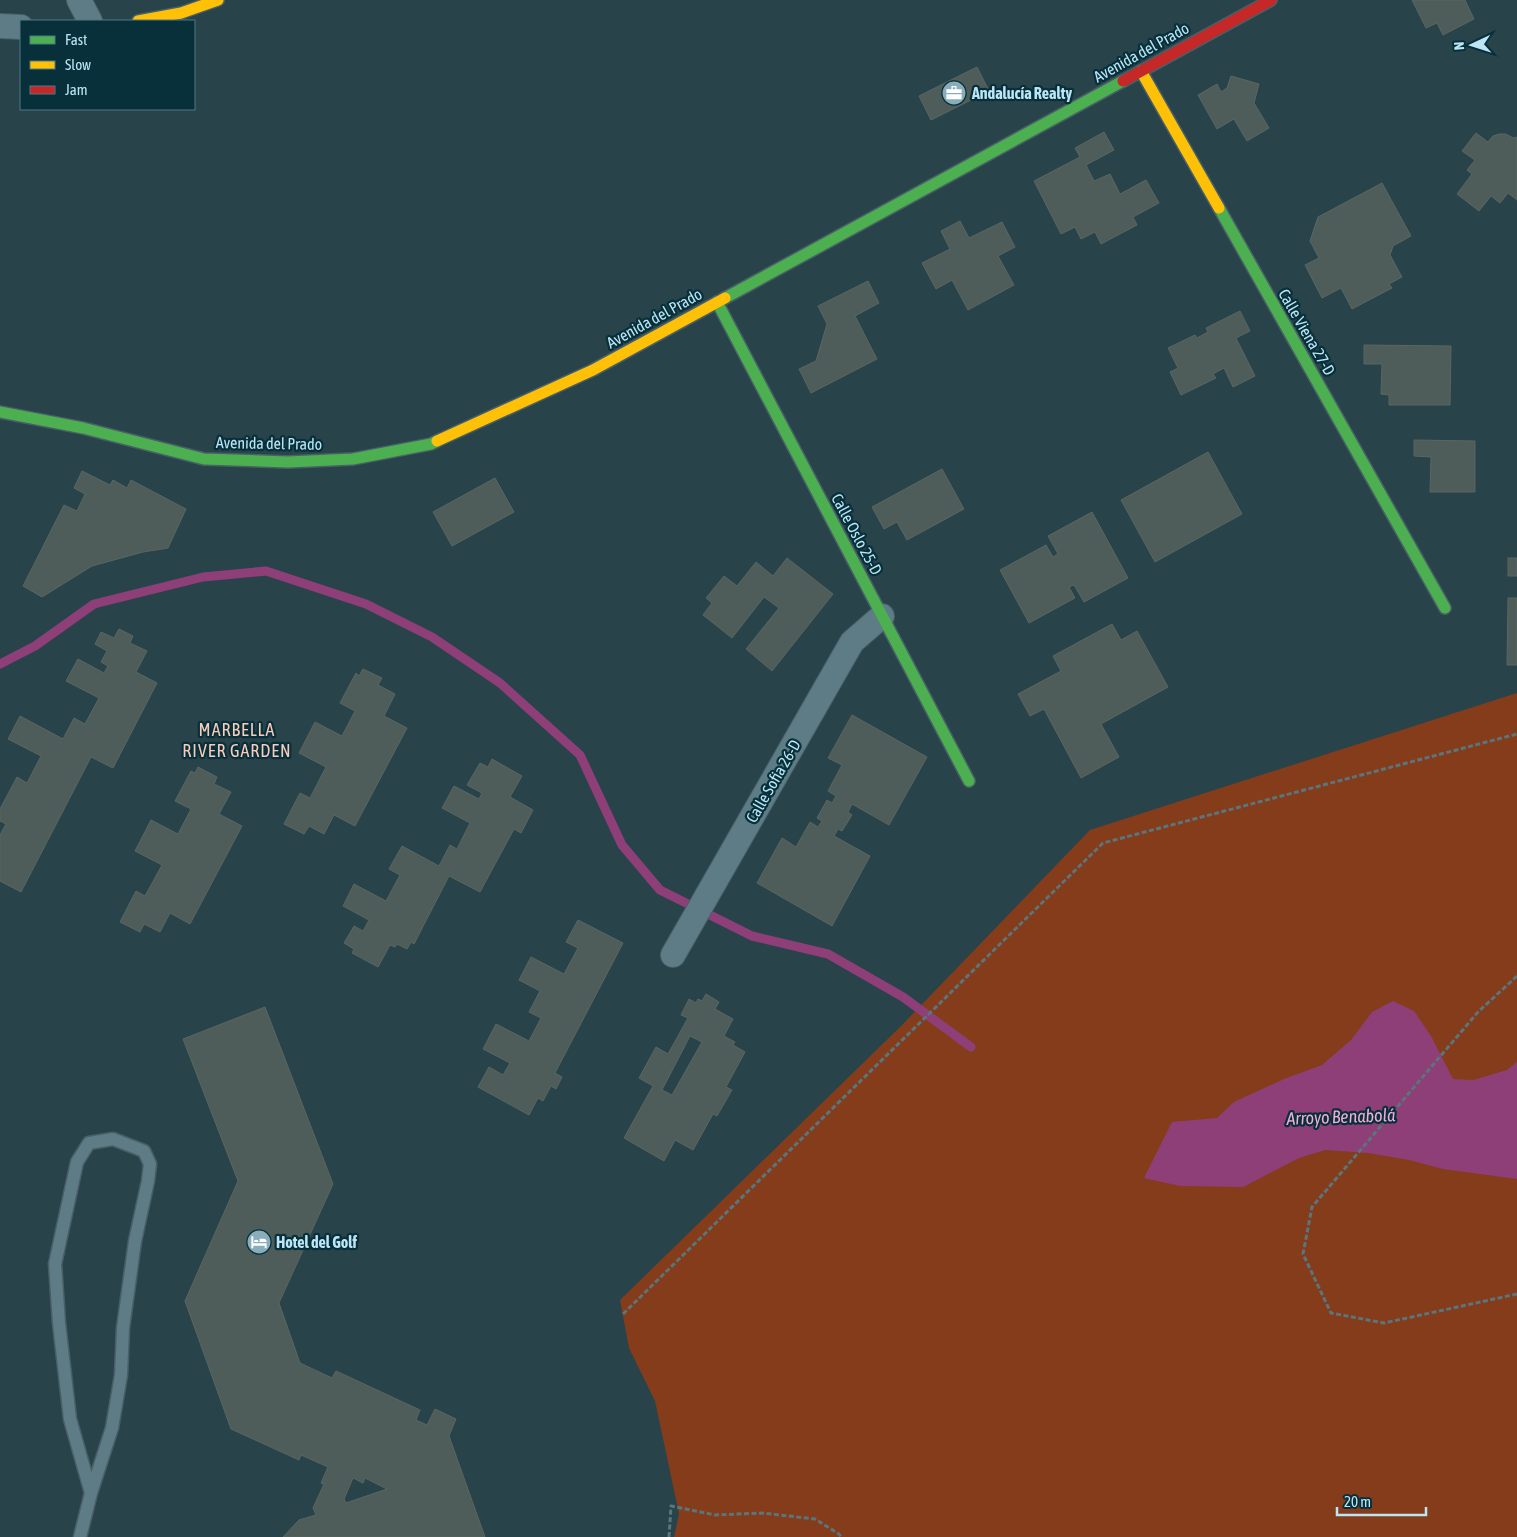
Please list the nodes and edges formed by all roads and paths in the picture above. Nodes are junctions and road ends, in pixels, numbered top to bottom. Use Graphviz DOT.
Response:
graph roads {
  1 [pos="79,0"];
  2 [pos="218,0"];
  3 [pos="1271,0"];
  4 [pos="89,20"];
  5 [pos="143,20"];
  6 [pos="0,26"];
  7 [pos="20,27"];
  8 [pos="1141,71"];
  9 [pos="717,302"];
  10 [pos="0,412"];
  11 [pos="1445,608"];
  12 [pos="882,616"];
  13 [pos="1517,734"];
  14 [pos="969,781"];
  15 [pos="674,955"];
  16 [pos="1517,976"];
  17 [pos="1517,1294"];
  18 [pos="622,1314"];
  19 [pos="91,1494"];
  20 [pos="80,1537"];
  21 [pos="670,1537"];
  22 [pos="841,1537"];
  1 -- 4 [label="street"];
  2 -- 5 [label="street"];
  3 -- 8 [label="street, Avenida del Prado"];
  6 -- 7 [label="street"];
  8 -- 9 [label="street, Avenida del Prado"];
  8 -- 11 [label="street, Calle Viena 27-D"];
  9 -- 10 [label="street, Avenida del Prado"];
  9 -- 12 [label="street, Calle Oslo 25-D"];
  12 -- 14 [label="street, Calle Oslo 25-D"];
  12 -- 15 [label="street, Calle Sofia 26-D"];
  13 -- 18 [label="path"];
  16 -- 17 [label="path"];
  19 -- 19 [label="lane"];
  19 -- 20 [label="lane"];
  21 -- 22 [label="path"];
}
